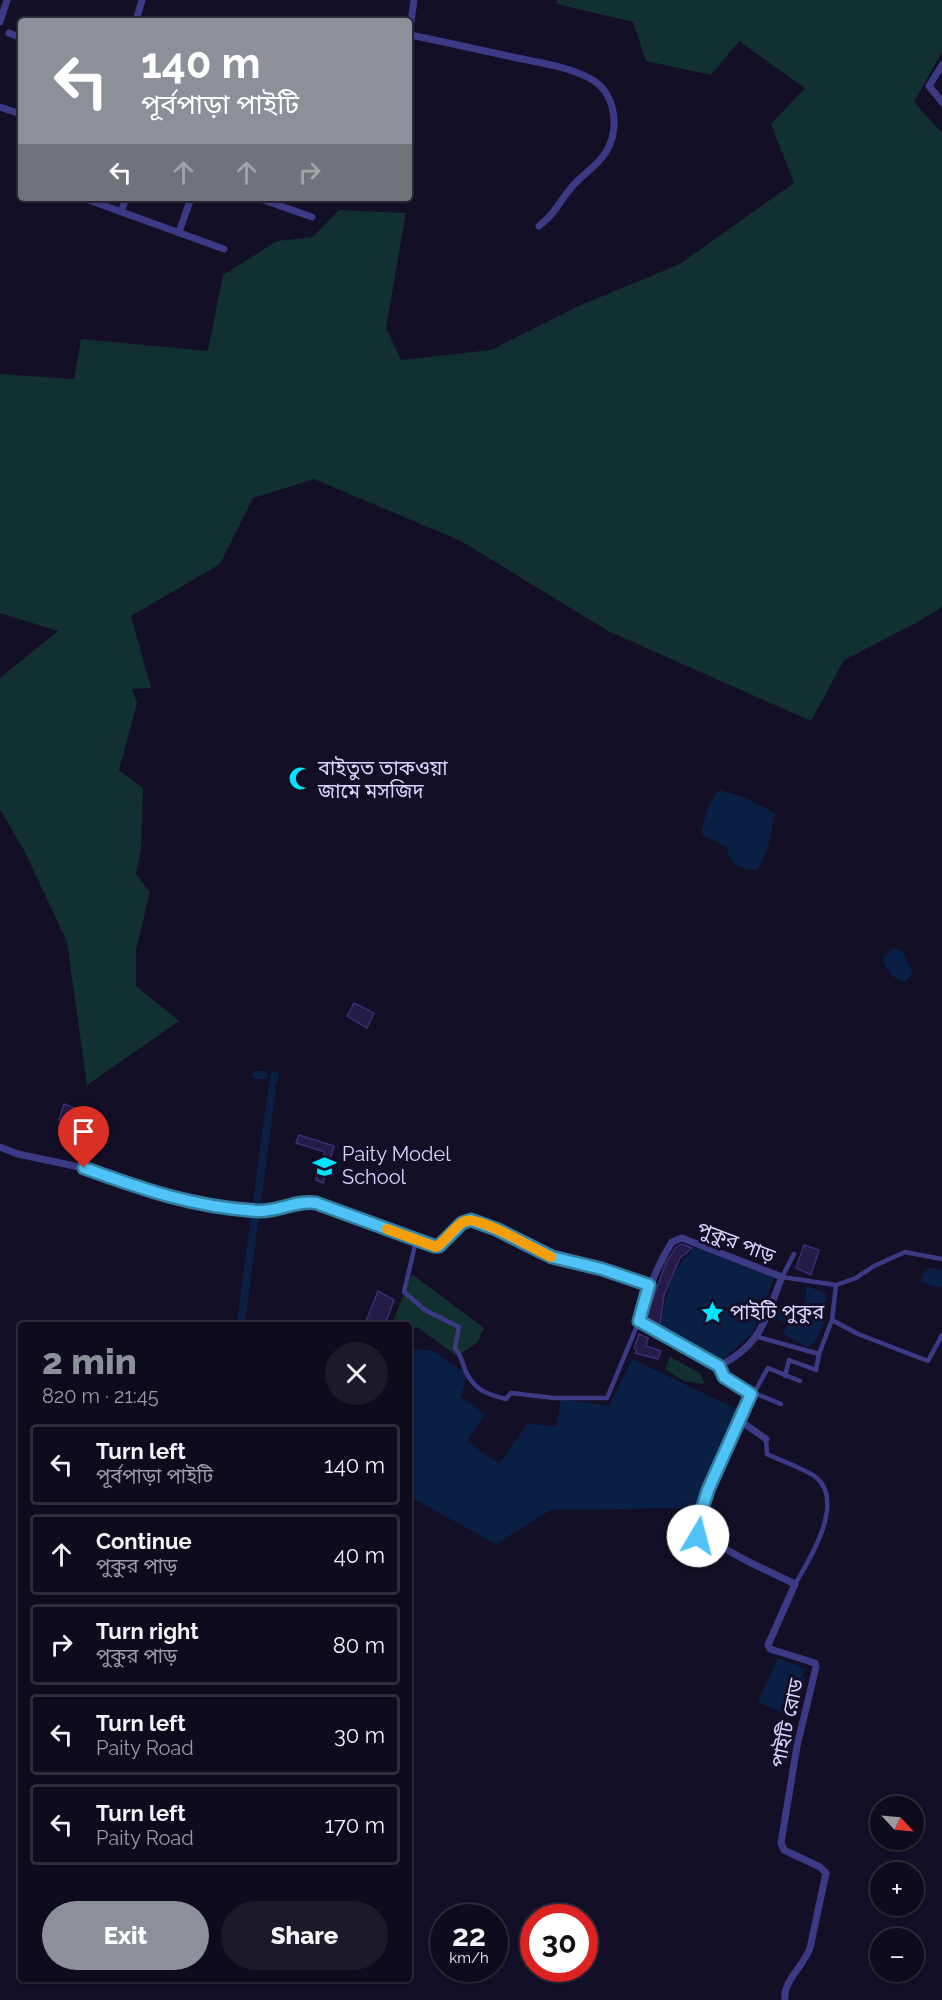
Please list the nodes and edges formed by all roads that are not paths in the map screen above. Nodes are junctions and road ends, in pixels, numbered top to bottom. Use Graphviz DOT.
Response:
graph roads {
  1 [pos="7,0"];
  2 [pos="142,0"];
  3 [pos="414,0"];
  4 [pos="137,18"];
  5 [pos="412,18"];
  6 [pos="0,22"];
  7 [pos="9,33"];
  8 [pos="412,34"];
  9 [pos="18,37"];
  10 [pos="942,65"];
  11 [pos="942,102"];
  12 [pos="0,107"];
  13 [pos="18,113"];
  14 [pos="91,201"];
  15 [pos="125,201"];
  16 [pos="190,201"];
  17 [pos="267,201"];
  18 [pos="121,212"];
  19 [pos="312,217"];
  20 [pos="539,226"];
  21 [pos="179,232"];
  22 [pos="224,249"];
  23 [pos="0,1147"];
  24 [pos="416,1241"];
  25 [pos="794,1254"];
  26 [pos="942,1259"];
  27 [pos="782,1277"];
  28 [pos="649,1285"];
  29 [pos="836,1285"];
  30 [pos="832,1320"];
  31 [pos="639,1321"];
  32 [pos="942,1335"];
  33 [pos="758,1337"];
  34 [pos="819,1354"];
  35 [pos="719,1366"];
  36 [pos="784,1376"];
  37 [pos="800,1381"];
  38 [pos="753,1393"];
  39 [pos="781,1404"];
  40 [pos="739,1420"];
  41 [pos="766,1438"];
  42 [pos="795,1584"];
  43 [pos="785,2000"];
  1 -- 6 [label="street"];
  2 -- 4 [label="street"];
  3 -- 5 [label="street"];
  7 -- 9 [label="street"];
  8 -- 20 [label="street"];
  10 -- 11 [label="street"];
  12 -- 13 [label="street"];
  14 -- 18 [label="street"];
  15 -- 18 [label="street"];
  16 -- 21 [label="street"];
  17 -- 19 [label="street"];
  18 -- 21 [label="street"];
  21 -- 22 [label="street"];
  23 -- 24 [label="street"];
  24 -- 28 [label="street"];
  24 -- 31 [label="street"];
  25 -- 27 [label="street"];
  26 -- 29 [label="street"];
  27 -- 28 [label="street, পুকুর পাড়"];
  27 -- 29 [label="street"];
  27 -- 33 [label="street, পুকুর পাড়"];
  28 -- 31 [label="street, পুকুর পাড়"];
  29 -- 30 [label="street"];
  30 -- 32 [label="street"];
  30 -- 34 [label="street"];
  31 -- 35 [label="street"];
  33 -- 34 [label="street"];
  33 -- 35 [label="street, পুকুর পাড়"];
  34 -- 36 [label="street"];
  35 -- 38 [label="street"];
  36 -- 37 [label="street"];
  36 -- 38 [label="street"];
  38 -- 39 [label="street"];
  38 -- 40 [label="street"];
  40 -- 41 [label="street"];
  40 -- 42 [label="street"];
  41 -- 42 [label="street"];
  42 -- 43 [label="street, পাইটি রোড"];
}
